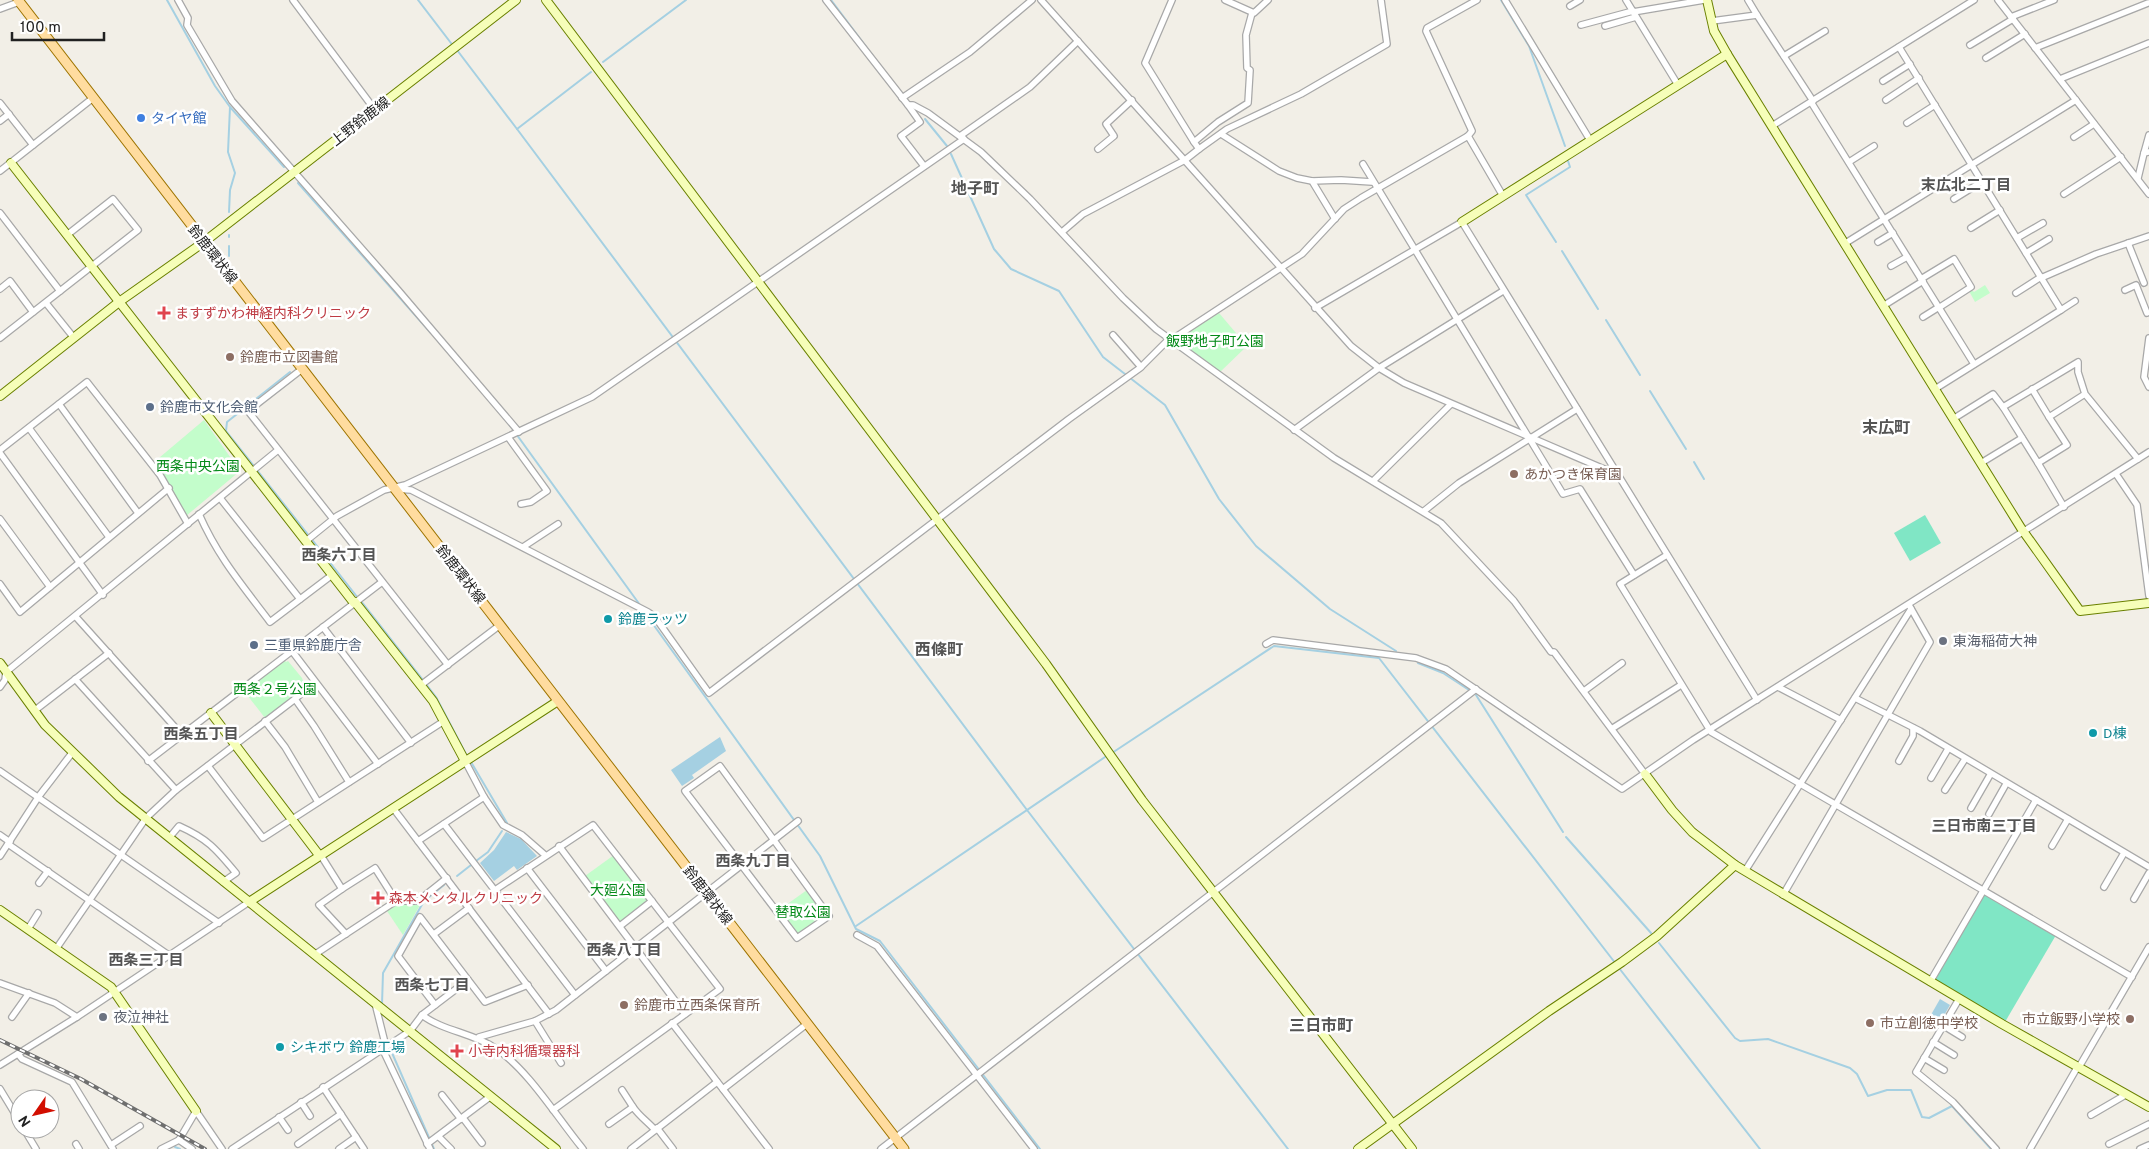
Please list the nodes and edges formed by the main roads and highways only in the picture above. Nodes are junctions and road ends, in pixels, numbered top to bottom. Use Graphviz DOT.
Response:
graph roads {
  1 [pos="19,1"];
  2 [pos="904,1149"];
  1 -- 2 [label="main road, 鈴鹿環状線"];
}
